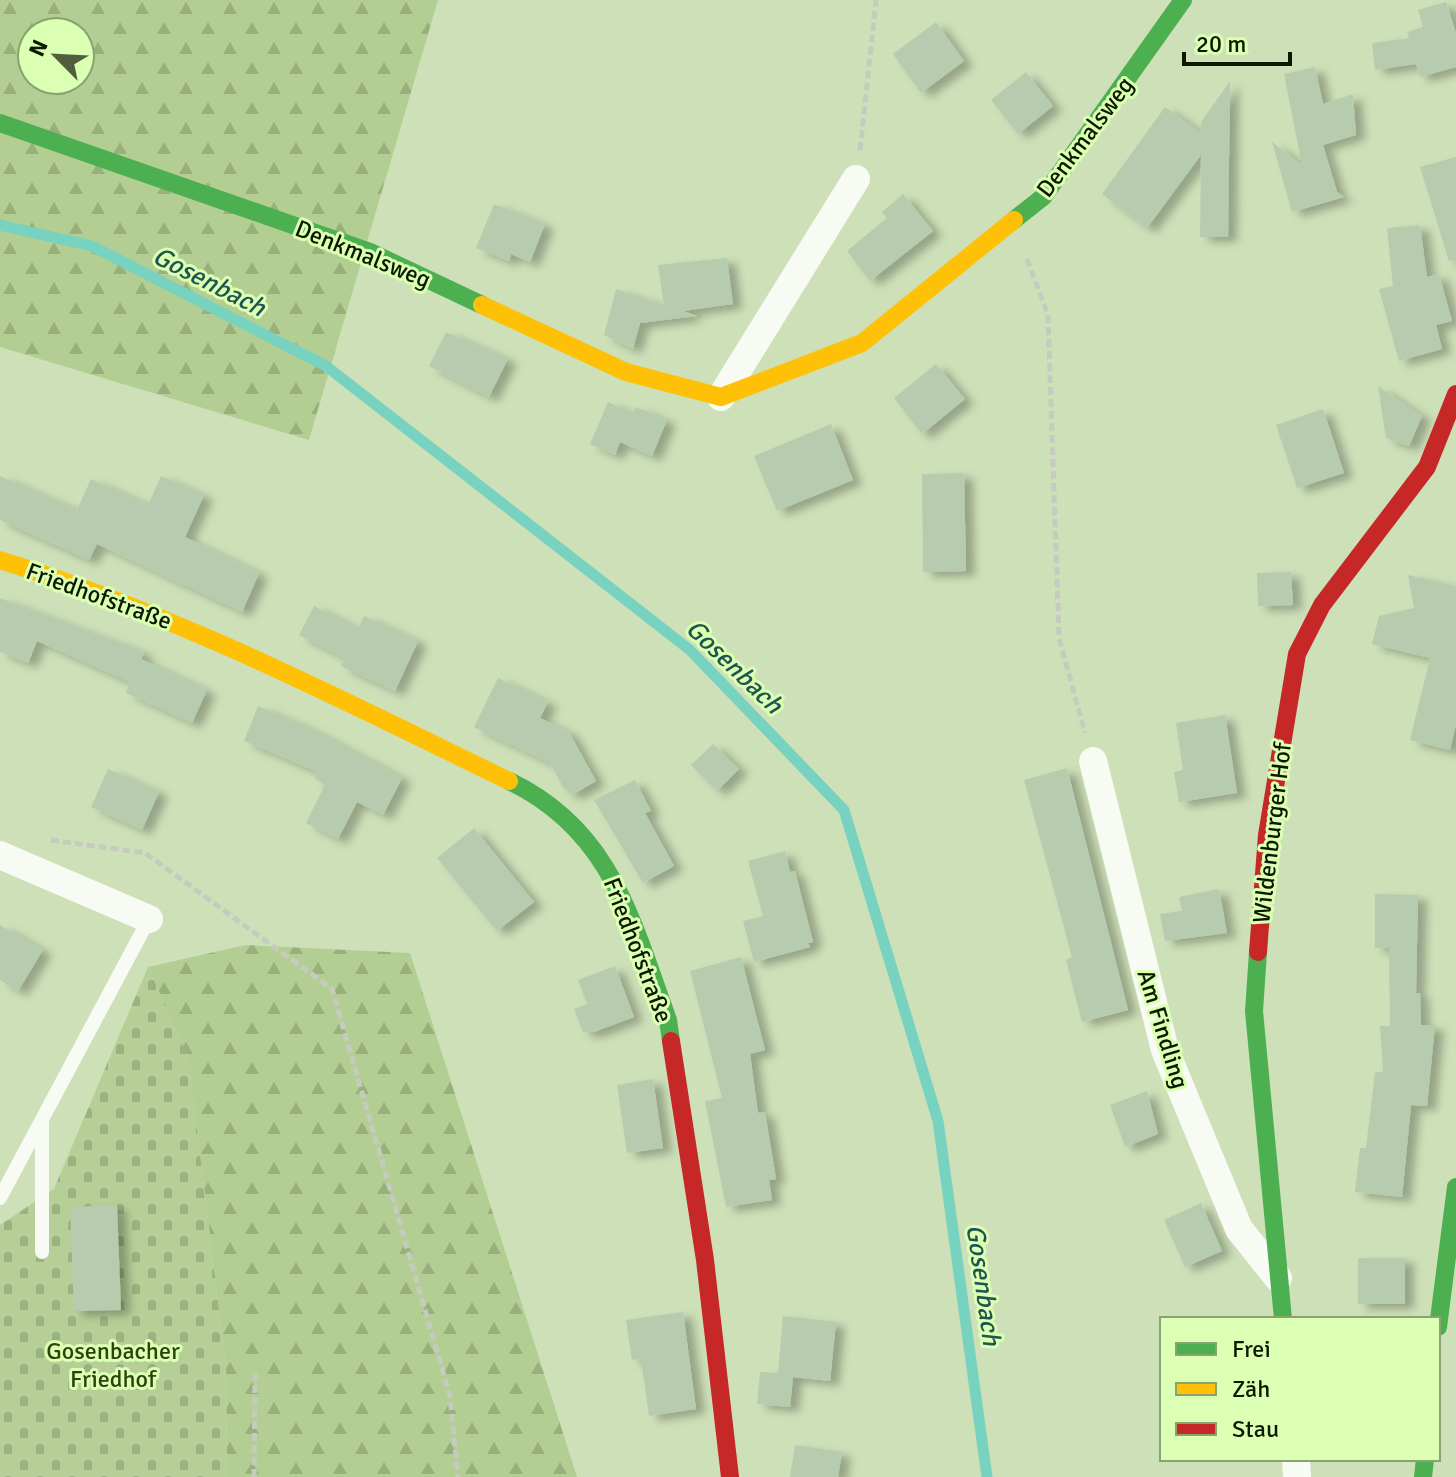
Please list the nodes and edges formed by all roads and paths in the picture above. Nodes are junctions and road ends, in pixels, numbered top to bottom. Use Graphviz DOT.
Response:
graph roads {
  1 [pos="876,0"];
  2 [pos="1183,0"];
  3 [pos="0,123"];
  4 [pos="856,179"];
  5 [pos="1013,222"];
  6 [pos="1456,394"];
  7 [pos="721,397"];
  8 [pos="0,560"];
  9 [pos="1093,761"];
  10 [pos="40,839"];
  11 [pos="0,855"];
  12 [pos="149,919"];
  13 [pos="42,1116"];
  14 [pos="1456,1187"];
  15 [pos="0,1198"];
  16 [pos="42,1252"];
  17 [pos="1278,1278"];
  18 [pos="1283,1317"];
  19 [pos="1439,1317"];
  20 [pos="255,1370"];
  21 [pos="254,1477"];
  22 [pos="458,1477"];
  23 [pos="730,1477"];
  1 -- 4 [label="path"];
  2 -- 5 [label="street, Denkmalsweg"];
  3 -- 7 [label="street, Denkmalsweg"];
  4 -- 7 [label="street"];
  5 -- 7 [label="street, Denkmalsweg"];
  5 -- 9 [label="path"];
  6 -- 17 [label="street, Wildenburger Hof"];
  8 -- 23 [label="street, Friedhofstraße"];
  9 -- 17 [label="street, Am Findling"];
  10 -- 22 [label="path"];
  11 -- 12 [label="street"];
  12 -- 13 [label="lane"];
  13 -- 15 [label="lane"];
  13 -- 16 [label="lane"];
  14 -- 19 [label="street"];
  17 -- 18 [label="street, Wildenburger Hof"];
  20 -- 21 [label="path"];
}
